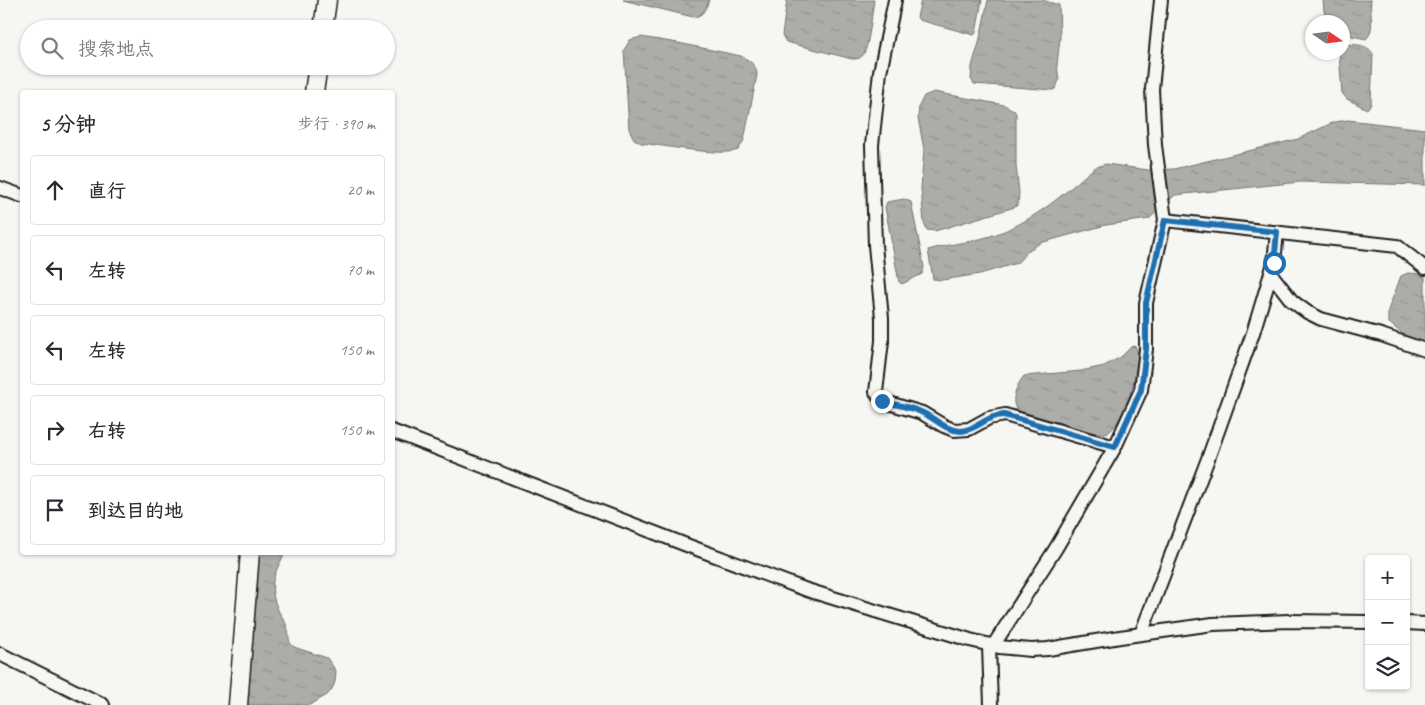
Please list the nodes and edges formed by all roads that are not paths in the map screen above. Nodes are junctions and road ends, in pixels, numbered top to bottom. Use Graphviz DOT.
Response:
graph roads {
  1 [pos="327,0"];
  2 [pos="895,0"];
  3 [pos="1161,0"];
  4 [pos="324,20"];
  5 [pos="317,75"];
  6 [pos="314,90"];
  7 [pos="0,188"];
  8 [pos="20,195"];
  9 [pos="1165,220"];
  10 [pos="1277,232"];
  11 [pos="1425,268"];
  12 [pos="1271,274"];
  13 [pos="1425,350"];
  14 [pos="395,433"];
  15 [pos="1115,447"];
  16 [pos="250,555"];
  17 [pos="1365,622"];
  18 [pos="1410,623"];
  19 [pos="1425,624"];
  20 [pos="1140,634"];
  21 [pos="991,646"];
  22 [pos="0,654"];
  23 [pos="103,705"];
  24 [pos="238,705"];
  25 [pos="991,705"];
  1 -- 4 [label="street"];
  2 -- 15 [label="street"];
  3 -- 9 [label="street"];
  5 -- 6 [label="street"];
  7 -- 8 [label="street"];
  9 -- 10 [label="street"];
  9 -- 15 [label="street"];
  10 -- 11 [label="street"];
  10 -- 12 [label="street"];
  12 -- 13 [label="street"];
  12 -- 20 [label="street"];
  14 -- 21 [label="street"];
  15 -- 21 [label="street"];
  16 -- 24 [label="street"];
  17 -- 20 [label="street"];
  18 -- 19 [label="street"];
  20 -- 21 [label="street"];
  21 -- 25 [label="street"];
  22 -- 23 [label="street"];
}
